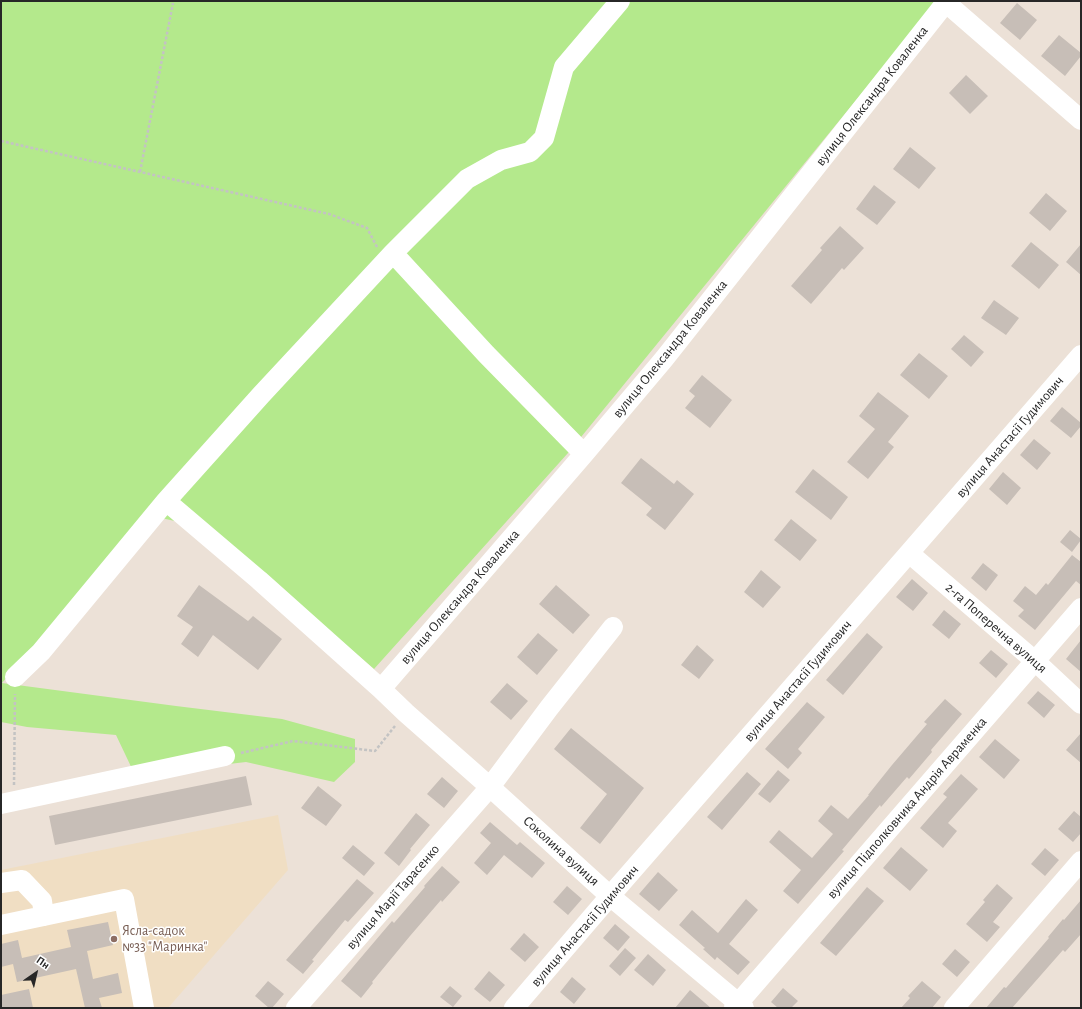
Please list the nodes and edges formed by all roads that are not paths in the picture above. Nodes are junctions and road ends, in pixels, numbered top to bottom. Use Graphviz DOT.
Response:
graph roads {
  1 [pos="620,1"];
  2 [pos="946,1"];
  3 [pos="1081,120"];
  4 [pos="388,257"];
  5 [pos="1081,355"];
  6 [pos="584,454"];
  7 [pos="166,501"];
  8 [pos="910,553"];
  9 [pos="1081,608"];
  10 [pos="613,627"];
  11 [pos="1035,661"];
  12 [pos="15,677"];
  13 [pos="381,689"];
  14 [pos="1081,704"];
  15 [pos="225,756"];
  16 [pos="490,787"];
  17 [pos="7,803"];
  18 [pos="1081,861"];
  19 [pos="1,884"];
  20 [pos="610,896"];
  21 [pos="44,916"];
  22 [pos="1,925"];
  23 [pos="738,1006"];
  24 [pos="144,1008"];
  25 [pos="296,1008"];
  26 [pos="514,1008"];
  27 [pos="954,1008"];
  1 -- 4 [label="street"];
  2 -- 3 [label="street"];
  2 -- 6 [label="street, вулиця Олександра Коваленка"];
  4 -- 6 [label="street"];
  4 -- 7 [label="street"];
  5 -- 8 [label="street, вулиця Анастасії Гудимович"];
  6 -- 13 [label="street, вулиця Олександра Коваленка"];
  7 -- 12 [label="street"];
  7 -- 13 [label="street, Соколина вулиця"];
  8 -- 11 [label="street, 2-га Поперечна вулиця"];
  8 -- 20 [label="street, вулиця Анастасії Гудимович"];
  9 -- 11 [label="street, вулиця Підполковника Андрія Авраменка"];
  10 -- 16 [label="street, вулиця Марії Тарасенко"];
  11 -- 14 [label="street, 2-га Поперечна вулиця"];
  11 -- 23 [label="street, вулиця Підполковника Андрія Авраменка"];
  13 -- 16 [label="street, Соколина вулиця"];
  15 -- 17 [label="street"];
  16 -- 20 [label="street, Соколина вулиця"];
  16 -- 25 [label="street, вулиця Марії Тарасенко"];
  18 -- 27 [label="street"];
  19 -- 21 [label="street"];
  20 -- 23 [label="street, Соколина вулиця"];
  20 -- 26 [label="street, вулиця Анастасії Гудимович"];
  21 -- 22 [label="street"];
  21 -- 24 [label="street"];
}
